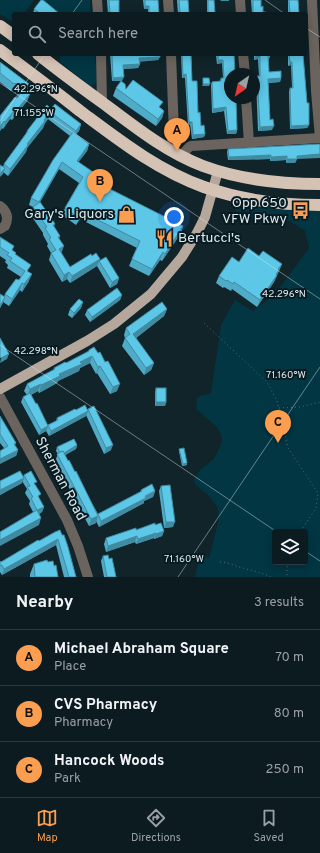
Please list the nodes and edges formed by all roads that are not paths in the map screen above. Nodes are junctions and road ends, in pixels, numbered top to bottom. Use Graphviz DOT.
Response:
graph roads {
  1 [pos="97,0"];
  2 [pos="168,0"];
  3 [pos="240,0"];
  4 [pos="312,0"];
  5 [pos="98,12"];
  6 [pos="169,12"];
  7 [pos="241,12"];
  8 [pos="0,26"];
  9 [pos="12,35"];
  10 [pos="0,50"];
  11 [pos="41,56"];
  12 [pos="101,56"];
  13 [pos="171,56"];
  14 [pos="243,56"];
  15 [pos="244,68"];
  16 [pos="74,82"];
  17 [pos="62,97"];
  18 [pos="102,103"];
  19 [pos="246,104"];
  20 [pos="320,138"];
  21 [pos="249,143"];
  22 [pos="167,149"];
  23 [pos="181,156"];
  24 [pos="218,171"];
  25 [pos="320,184"];
  26 [pos="213,190"];
  27 [pos="320,205"];
  28 [pos="0,206"];
  29 [pos="0,229"];
  30 [pos="0,389"];
  31 [pos="0,397"];
  32 [pos="88,577"];
  1 -- 5 [label="street"];
  2 -- 6 [label="street"];
  3 -- 7 [label="street"];
  4 -- 20 [label="street"];
  8 -- 9 [label="highway"];
  10 -- 17 [label="highway"];
  11 -- 16 [label="highway"];
  12 -- 18 [label="street"];
  13 -- 22 [label="street"];
  14 -- 15 [label="street"];
  16 -- 17 [label="highway"];
  16 -- 18 [label="highway"];
  17 -- 26 [label="highway"];
  18 -- 22 [label="highway"];
  19 -- 21 [label="street"];
  20 -- 21 [label="street"];
  21 -- 23 [label="street"];
  22 -- 23 [label="highway"];
  23 -- 24 [label="highway"];
  24 -- 25 [label="highway"];
  24 -- 26 [label="main road"];
  26 -- 27 [label="highway"];
  26 -- 30 [label="main road"];
  28 -- 29 [label="street"];
  31 -- 32 [label="street, Sherman Road"];
}
